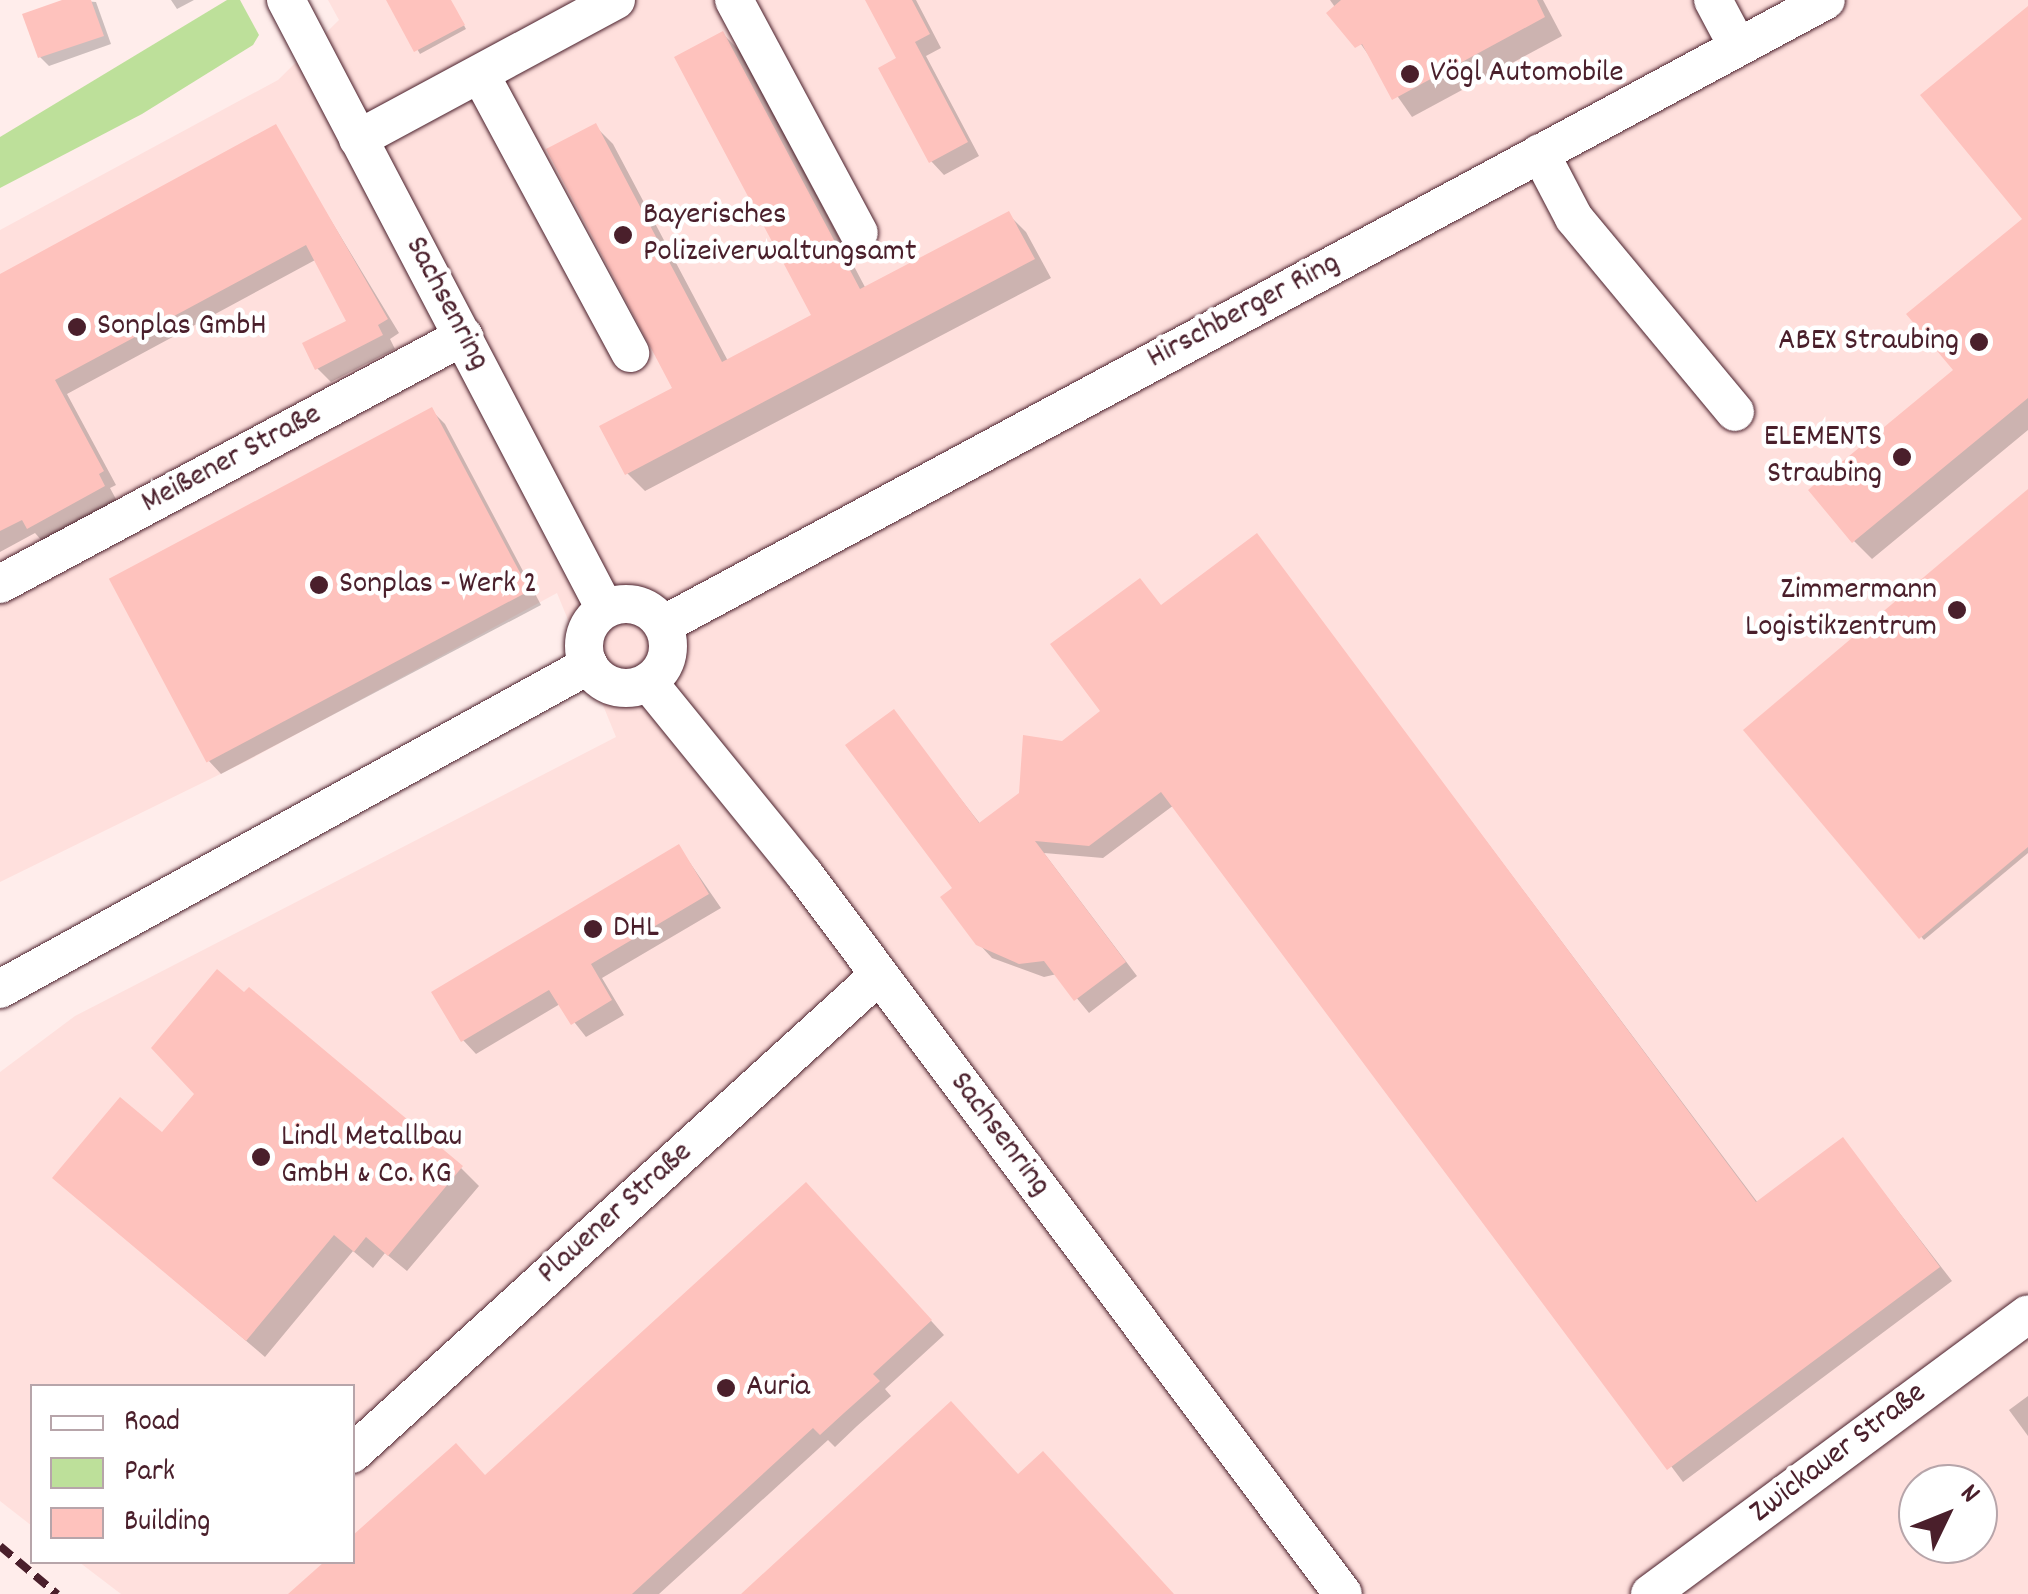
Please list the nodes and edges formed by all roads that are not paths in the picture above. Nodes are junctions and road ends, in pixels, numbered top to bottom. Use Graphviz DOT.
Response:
graph roads {
  1 [pos="286,0"];
  2 [pos="616,0"];
  3 [pos="734,0"];
  4 [pos="1714,0"];
  5 [pos="1826,0"];
  6 [pos="1738,47"];
  7 [pos="480,74"];
  8 [pos="358,138"];
  9 [pos="1540,154"];
  10 [pos="858,233"];
  11 [pos="464,336"];
  12 [pos="630,353"];
  13 [pos="1735,412"];
  14 [pos="0,584"];
  15 [pos="605,609"];
  16 [pos="663,625"];
  17 [pos="589,665"];
  18 [pos="648,682"];
  19 [pos="879,975"];
  20 [pos="0,989"];
  21 [pos="2028,1314"];
  22 [pos="355,1451"];
  23 [pos="1343,1594"];
  24 [pos="1650,1594"];
  1 -- 8 [label="street, Sachsenring"];
  2 -- 7 [label="street"];
  3 -- 10 [label="street"];
  4 -- 6 [label="street"];
  5 -- 6 [label="street, Hirschberger Ring"];
  6 -- 9 [label="street, Hirschberger Ring"];
  7 -- 8 [label="street"];
  7 -- 12 [label="street"];
  8 -- 11 [label="street, Sachsenring"];
  9 -- 13 [label="street"];
  9 -- 16 [label="street, Hirschberger Ring"];
  11 -- 14 [label="street, Meißener Straße"];
  11 -- 15 [label="street, Sachsenring"];
  15 -- 16 [label="street"];
  15 -- 17 [label="street"];
  16 -- 18 [label="street"];
  17 -- 18 [label="street"];
  17 -- 20 [label="street"];
  18 -- 19 [label="street, Sachsenring"];
  19 -- 22 [label="street, Plauener Straße"];
  19 -- 23 [label="street, Sachsenring"];
  21 -- 24 [label="street, Zwickauer Straße"];
}
